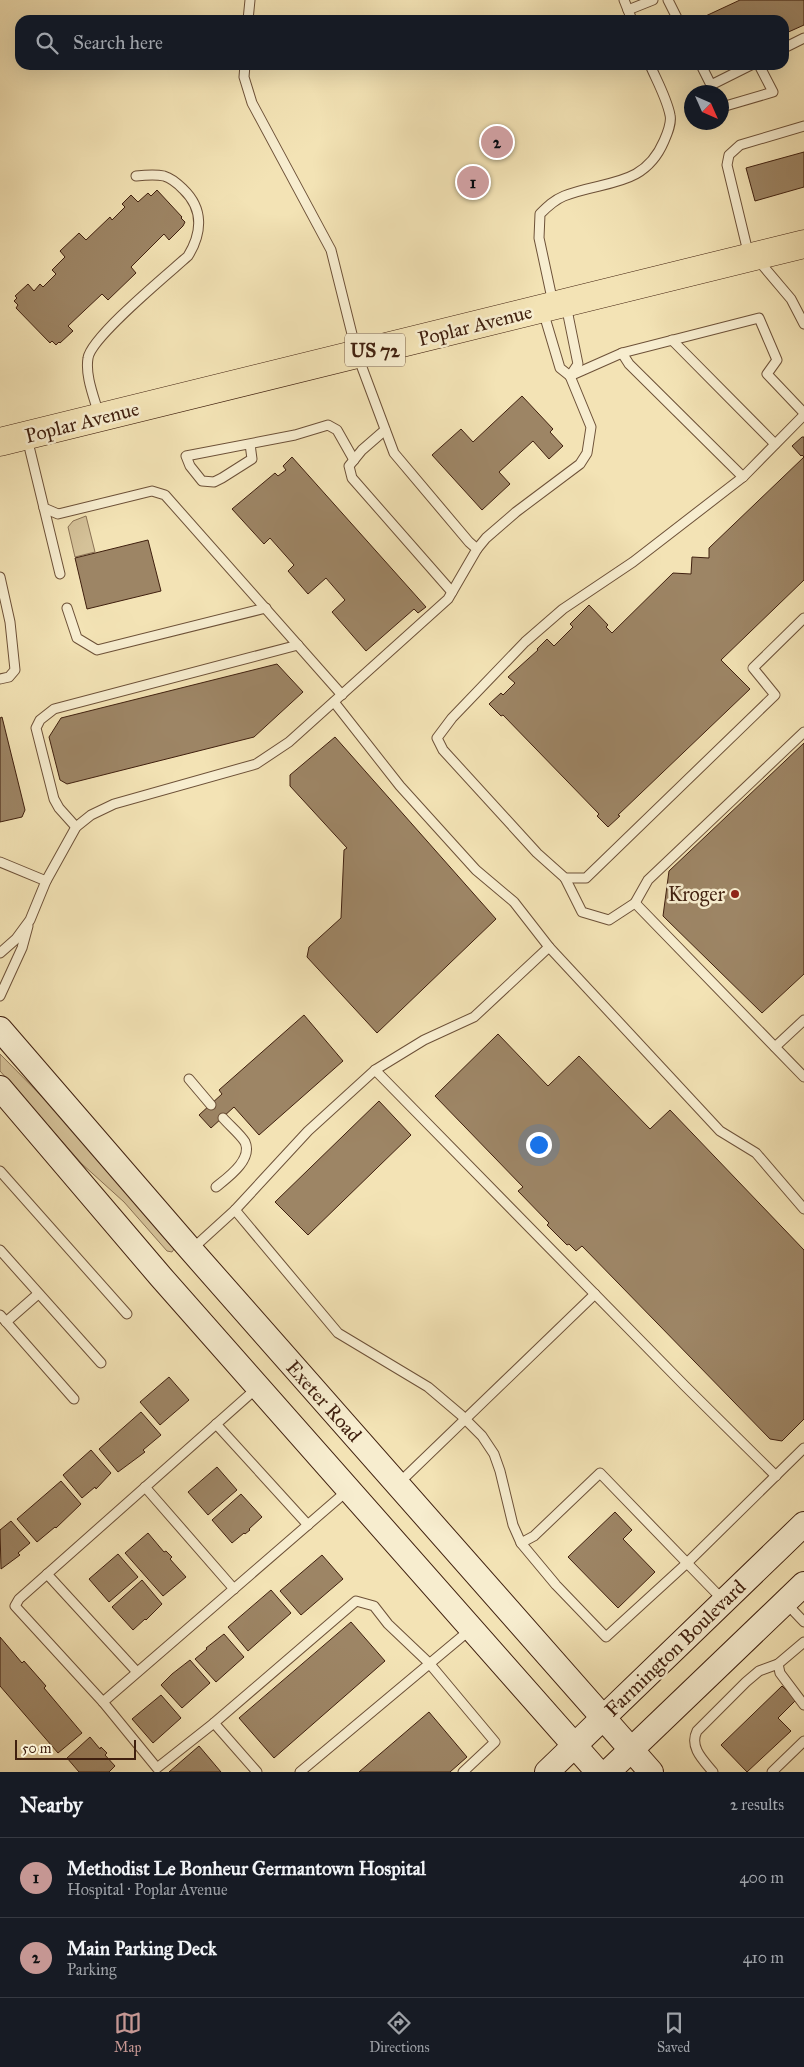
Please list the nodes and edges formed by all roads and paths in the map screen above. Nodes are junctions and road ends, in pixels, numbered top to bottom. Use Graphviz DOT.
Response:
graph roads {
  1 [pos="250,0"];
  2 [pos="624,0"];
  3 [pos="653,0"];
  4 [pos="668,0"];
  5 [pos="628,10"];
  6 [pos="248,15"];
  7 [pos="630,15"];
  8 [pos="676,15"];
  9 [pos="804,38"];
  10 [pos="789,46"];
  11 [pos="245,70"];
  12 [pos="652,70"];
  13 [pos="702,70"];
  14 [pos="743,70"];
  15 [pos="762,70"];
  16 [pos="710,85"];
  17 [pos="718,85"];
  18 [pos="729,105"];
  19 [pos="804,126"];
  20 [pos="136,176"];
  21 [pos="804,244"];
  22 [pos="752,257"];
  23 [pos="554,305"];
  24 [pos="804,319"];
  25 [pos="672,340"];
  26 [pos="622,353"];
  27 [pos="357,354"];
  28 [pos="570,376"];
  29 [pos="804,414"];
  30 [pos="100,418"];
  31 [pos="385,430"];
  32 [pos="26,436"];
  33 [pos="0,442"];
  34 [pos="250,444"];
  35 [pos="776,444"];
  36 [pos="354,460"];
  37 [pos="743,478"];
  38 [pos="44,508"];
  39 [pos="477,548"];
  40 [pos="60,574"];
  41 [pos="0,577"];
  42 [pos="452,592"];
  43 [pos="67,608"];
  44 [pos="266,608"];
  45 [pos="804,618"];
  46 [pos="298,645"];
  47 [pos="0,679"];
  48 [pos="342,695"];
  49 [pos="334,702"];
  50 [pos="804,732"];
  51 [pos="76,827"];
  52 [pos="0,862"];
  53 [pos="565,878"];
  54 [pos="46,881"];
  55 [pos="635,903"];
  56 [pos="30,920"];
  57 [pos="548,947"];
  58 [pos="0,953"];
  59 [pos="0,996"];
  60 [pos="804,1020"];
  61 [pos="0,1029"];
  62 [pos="775,1048"];
  63 [pos="375,1070"];
  64 [pos="804,1078"];
  65 [pos="189,1079"];
  66 [pos="0,1088"];
  67 [pos="211,1105"];
  68 [pos="223,1118"];
  69 [pos="0,1171"];
  70 [pos="216,1187"];
  71 [pos="804,1209"];
  72 [pos="235,1210"];
  73 [pos="0,1250"];
  74 [pos="191,1250"];
  75 [pos="38,1294"];
  76 [pos="595,1294"];
  77 [pos="127,1314"];
  78 [pos="3,1318"];
  79 [pos="101,1363"];
  80 [pos="258,1387"];
  81 [pos="74,1399"];
  82 [pos="465,1420"];
  83 [pos="216,1424"];
  84 [pos="802,1454"];
  85 [pos="776,1476"];
  86 [pos="398,1484"];
  87 [pos="145,1488"];
  88 [pos="349,1490"];
  89 [pos="804,1524"];
  90 [pos="308,1525"];
  91 [pos="521,1543"];
  92 [pos="687,1563"];
  93 [pos="47,1574"];
  94 [pos="804,1584"];
  95 [pos="234,1588"];
  96 [pos="725,1602"];
  97 [pos="785,1602"];
  98 [pos="804,1622"];
  99 [pos="471,1628"];
  100 [pos="804,1642"];
  101 [pos="429,1664"];
  102 [pos="778,1664"];
  103 [pos="137,1672"];
  104 [pos="103,1702"];
  105 [pos="804,1705"];
  106 [pos="603,1717"];
  107 [pos="214,1723"];
  108 [pos="804,1741"];
  109 [pos="573,1745"];
  110 [pos="631,1749"];
  111 [pos="156,1770"];
  112 [pos="257,1772"];
  113 [pos="300,1772"];
  114 [pos="463,1772"];
  115 [pos="546,1772"];
  116 [pos="598,1772"];
  117 [pos="608,1772"];
  118 [pos="651,1772"];
  119 [pos="713,1772"];
  120 [pos="772,1772"];
  1 -- 6 [label="lane"];
  2 -- 5 [label="lane"];
  3 -- 5 [label="lane"];
  4 -- 8 [label="lane"];
  5 -- 7 [label="lane"];
  9 -- 10 [label="lane"];
  11 -- 27 [label="lane"];
  12 -- 23 [label="lane"];
  13 -- 16 [label="lane"];
  14 -- 17 [label="lane"];
  15 -- 18 [label="lane"];
  19 -- 22 [label="lane"];
  20 -- 30 [label="lane"];
  21 -- 22 [label="main road, Poplar Avenue / US 72"];
  22 -- 23 [label="main road, Poplar Avenue / US 72"];
  22 -- 24 [label="lane"];
  23 -- 27 [label="main road, Poplar Avenue / US 72"];
  23 -- 28 [label="lane"];
  23 -- 28 [label="lane"];
  25 -- 26 [label="lane"];
  25 -- 29 [label="lane"];
  25 -- 35 [label="lane"];
  26 -- 28 [label="lane"];
  26 -- 37 [label="lane"];
  27 -- 30 [label="main road, Poplar Avenue / US 72"];
  27 -- 31 [label="lane"];
  28 -- 39 [label="lane"];
  29 -- 35 [label="lane"];
  30 -- 32 [label="main road, Poplar Avenue / US 72"];
  31 -- 36 [label="lane"];
  31 -- 39 [label="lane"];
  32 -- 33 [label="main road, Poplar Avenue / US 72"];
  32 -- 38 [label="lane"];
  34 -- 34 [label="lane"];
  34 -- 36 [label="lane"];
  35 -- 37 [label="lane"];
  36 -- 42 [label="lane"];
  37 -- 53 [label="lane"];
  38 -- 40 [label="lane"];
  38 -- 44 [label="lane"];
  39 -- 42 [label="lane"];
  41 -- 47 [label="lane"];
  42 -- 48 [label="lane"];
  43 -- 44 [label="lane"];
  44 -- 46 [label="lane"];
  45 -- 53 [label="lane"];
  46 -- 48 [label="lane"];
  46 -- 51 [label="lane"];
  48 -- 49 [label="lane"];
  49 -- 51 [label="lane"];
  49 -- 57 [label="lane"];
  50 -- 55 [label="lane"];
  51 -- 54 [label="lane"];
  52 -- 54 [label="lane"];
  53 -- 55 [label="lane"];
  54 -- 56 [label="lane"];
  55 -- 62 [label="lane"];
  56 -- 58 [label="lane"];
  56 -- 59 [label="lane"];
  57 -- 63 [label="lane"];
  57 -- 71 [label="lane"];
  60 -- 62 [label="lane"];
  61 -- 74 [label="street, Exeter Road"];
  62 -- 64 [label="lane"];
  63 -- 72 [label="lane"];
  63 -- 76 [label="lane"];
  65 -- 67 [label="lane"];
  66 -- 80 [label="street, Exeter Road"];
  68 -- 70 [label="lane"];
  69 -- 77 [label="lane"];
  72 -- 74 [label="lane"];
  72 -- 82 [label="lane"];
  73 -- 75 [label="lane"];
  74 -- 86 [label="street, Exeter Road"];
  75 -- 78 [label="lane"];
  75 -- 79 [label="lane"];
  76 -- 82 [label="lane"];
  76 -- 85 [label="lane"];
  78 -- 81 [label="lane"];
  80 -- 83 [label="lane"];
  80 -- 88 [label="street, Exeter Road"];
  82 -- 86 [label="lane"];
  82 -- 91 [label="lane"];
  83 -- 87 [label="lane"];
  83 -- 90 [label="lane"];
  84 -- 85 [label="lane"];
  85 -- 92 [label="lane"];
  86 -- 106 [label="street, Exeter Road"];
  87 -- 93 [label="lane"];
  87 -- 95 [label="lane"];
  88 -- 90 [label="lane"];
  88 -- 99 [label="street, Exeter Road"];
  89 -- 96 [label="street, Farmington Boulevard"];
  90 -- 95 [label="lane"];
  91 -- 92 [label="lane"];
  91 -- 92 [label="lane"];
  92 -- 96 [label="lane"];
  93 -- 103 [label="lane"];
  93 -- 104 [label="lane"];
  94 -- 97 [label="street, Farmington Boulevard"];
  95 -- 103 [label="lane"];
  96 -- 106 [label="street, Farmington Boulevard"];
  97 -- 98 [label="lane"];
  97 -- 110 [label="street, Farmington Boulevard"];
  99 -- 101 [label="lane"];
  99 -- 109 [label="street, Exeter Road"];
  100 -- 102 [label="lane"];
  101 -- 107 [label="lane"];
  101 -- 113 [label="lane"];
  101 -- 114 [label="lane"];
  102 -- 105 [label="lane"];
  102 -- 119 [label="lane"];
  103 -- 104 [label="lane"];
  104 -- 111 [label="lane"];
  106 -- 109 [label="street, Farmington Boulevard"];
  106 -- 110 [label="street, Exeter Road"];
  107 -- 111 [label="lane"];
  107 -- 112 [label="lane"];
  108 -- 120 [label="lane"];
  109 -- 115 [label="street, Farmington Boulevard"];
  109 -- 116 [label="street, Exeter Road"];
  110 -- 117 [label="street, Farmington Boulevard"];
  110 -- 118 [label="street, Exeter Road"];
}
